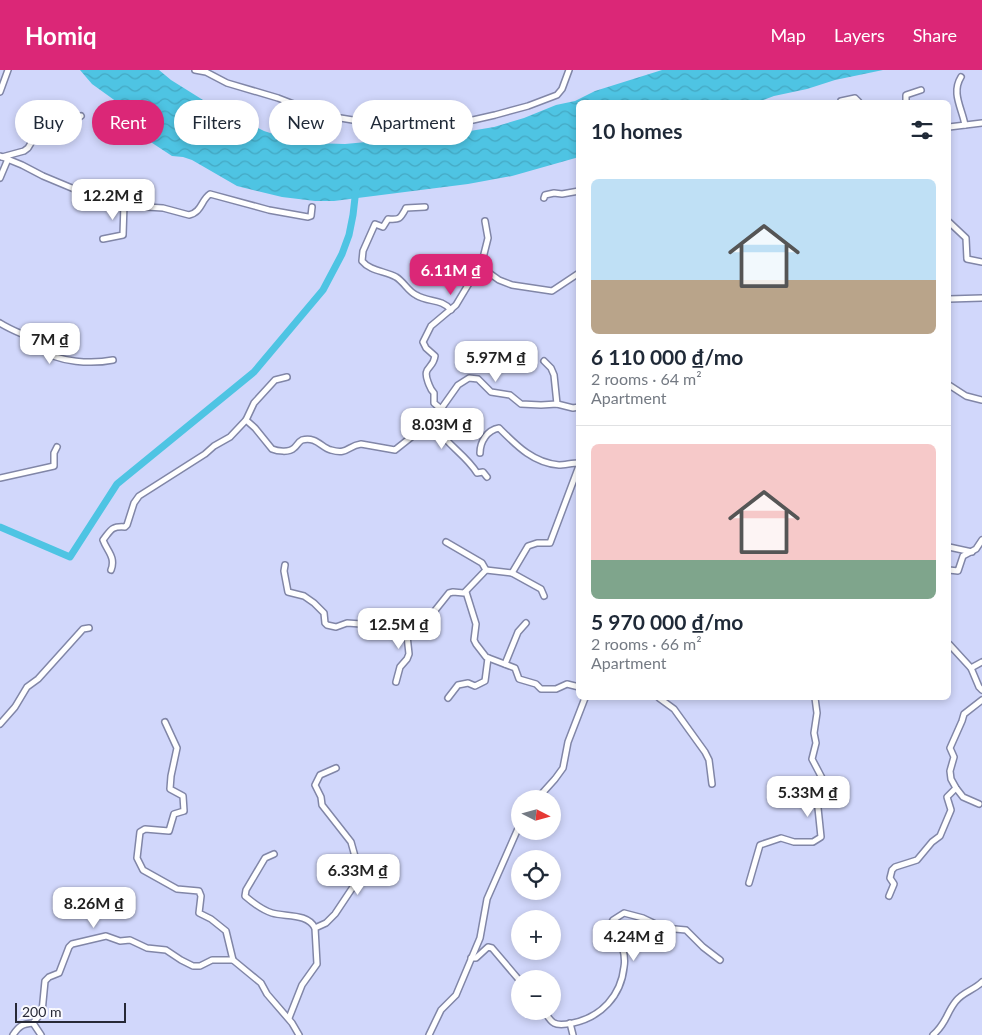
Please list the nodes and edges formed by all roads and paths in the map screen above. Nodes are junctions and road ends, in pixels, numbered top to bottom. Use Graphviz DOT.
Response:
graph roads {
  1 [pos="8,70"];
  2 [pos="195,70"];
  3 [pos="569,70"];
  4 [pos="961,77"];
  5 [pos="920,90"];
  6 [pos="0,92"];
  7 [pos="906,100"];
  8 [pos="982,123"];
  9 [pos="965,125"];
  10 [pos="951,127"];
  11 [pos="30,145"];
  12 [pos="1,157"];
  13 [pos="8,159"];
  14 [pos="0,178"];
  15 [pos="576,192"];
  16 [pos="544,198"];
  17 [pos="124,204"];
  18 [pos="425,206"];
  19 [pos="312,207"];
  20 [pos="485,221"];
  21 [pos="951,224"];
  22 [pos="103,239"];
  23 [pos="982,262"];
  24 [pos="485,270"];
  25 [pos="576,275"];
  26 [pos="982,298"];
  27 [pos="951,299"];
  28 [pos="450,310"];
  29 [pos="0,323"];
  30 [pos="113,360"];
  31 [pos="544,361"];
  32 [pos="287,378"];
  33 [pos="951,386"];
  34 [pos="982,400"];
  35 [pos="557,404"];
  36 [pos="576,408"];
  37 [pos="441,409"];
  38 [pos="246,420"];
  39 [pos="436,428"];
  40 [pos="57,447"];
  41 [pos="480,453"];
  42 [pos="576,465"];
  43 [pos="576,474"];
  44 [pos="487,477"];
  45 [pos="0,478"];
  46 [pos="982,540"];
  47 [pos="446,542"];
  48 [pos="951,548"];
  49 [pos="973,552"];
  50 [pos="285,565"];
  51 [pos="112,570"];
  52 [pos="486,570"];
  53 [pos="951,570"];
  54 [pos="512,573"];
  55 [pos="466,592"];
  56 [pos="544,596"];
  57 [pos="405,616"];
  58 [pos="526,623"];
  59 [pos="89,628"];
  60 [pos="951,646"];
  61 [pos="488,658"];
  62 [pos="982,662"];
  63 [pos="506,664"];
  64 [pos="971,668"];
  65 [pos="396,682"];
  66 [pos="576,686"];
  67 [pos="982,690"];
  68 [pos="448,698"];
  69 [pos="585,700"];
  70 [pos="662,700"];
  71 [pos="816,700"];
  72 [pos="982,700"];
  73 [pos="1,722"];
  74 [pos="165,722"];
  75 [pos="336,768"];
  76 [pos="712,784"];
  77 [pos="956,788"];
  78 [pos="545,790"];
  79 [pos="979,804"];
  80 [pos="513,840"];
  81 [pos="274,854"];
  82 [pos="749,883"];
  83 [pos="889,896"];
  84 [pos="315,928"];
  85 [pos="471,958"];
  86 [pos="233,960"];
  87 [pos="720,960"];
  88 [pos="511,970"];
  89 [pos="982,982"];
  90 [pos="288,1018"];
  91 [pos="551,1020"];
  92 [pos="570,1023"];
  93 [pos="33,1024"];
  94 [pos="13,1035"];
  95 [pos="41,1035"];
  96 [pos="299,1035"];
  97 [pos="430,1035"];
  98 [pos="573,1035"];
  99 [pos="933,1035"];
  1 -- 6 [label="street"];
  2 -- 3 [label="street"];
  4 -- 9 [label="street"];
  5 -- 7 [label="street"];
  8 -- 9 [label="street"];
  9 -- 10 [label="street"];
  11 -- 12 [label="street"];
  12 -- 13 [label="street"];
  13 -- 14 [label="street"];
  13 -- 17 [label="street"];
  15 -- 16 [label="street"];
  17 -- 19 [label="street"];
  17 -- 22 [label="street"];
  18 -- 28 [label="street"];
  20 -- 24 [label="street"];
  21 -- 23 [label="street"];
  24 -- 25 [label="street"];
  24 -- 28 [label="street"];
  26 -- 27 [label="street"];
  28 -- 37 [label="street"];
  29 -- 30 [label="street"];
  31 -- 35 [label="street"];
  32 -- 38 [label="street"];
  33 -- 34 [label="street"];
  35 -- 36 [label="street"];
  35 -- 37 [label="street"];
  37 -- 39 [label="street"];
  38 -- 39 [label="street"];
  38 -- 51 [label="street"];
  39 -- 44 [label="street"];
  40 -- 45 [label="street"];
  41 -- 42 [label="street"];
  43 -- 54 [label="street"];
  46 -- 49 [label="street"];
  47 -- 52 [label="street"];
  48 -- 49 [label="street"];
  49 -- 53 [label="street"];
  50 -- 57 [label="street"];
  52 -- 54 [label="street"];
  52 -- 55 [label="street"];
  54 -- 56 [label="street"];
  55 -- 57 [label="street"];
  55 -- 61 [label="street"];
  57 -- 65 [label="street"];
  58 -- 63 [label="street"];
  59 -- 73 [label="street"];
  60 -- 64 [label="street"];
  61 -- 63 [label="street"];
  61 -- 68 [label="street"];
  62 -- 64 [label="street"];
  63 -- 66 [label="street"];
  64 -- 67 [label="street"];
  69 -- 78 [label="street"];
  70 -- 76 [label="street"];
  71 -- 82 [label="street"];
  72 -- 77 [label="street"];
  74 -- 86 [label="street"];
  75 -- 84 [label="street"];
  77 -- 79 [label="street"];
  77 -- 83 [label="street"];
  80 -- 85 [label="street"];
  81 -- 84 [label="street"];
  84 -- 90 [label="street"];
  85 -- 88 [label="street"];
  85 -- 97 [label="street"];
  86 -- 90 [label="street"];
  86 -- 93 [label="street"];
  87 -- 92 [label="street"];
  89 -- 99 [label="street"];
  90 -- 96 [label="street"];
  91 -- 92 [label="street"];
  92 -- 98 [label="street"];
  93 -- 94 [label="street"];
  93 -- 95 [label="street"];
}
